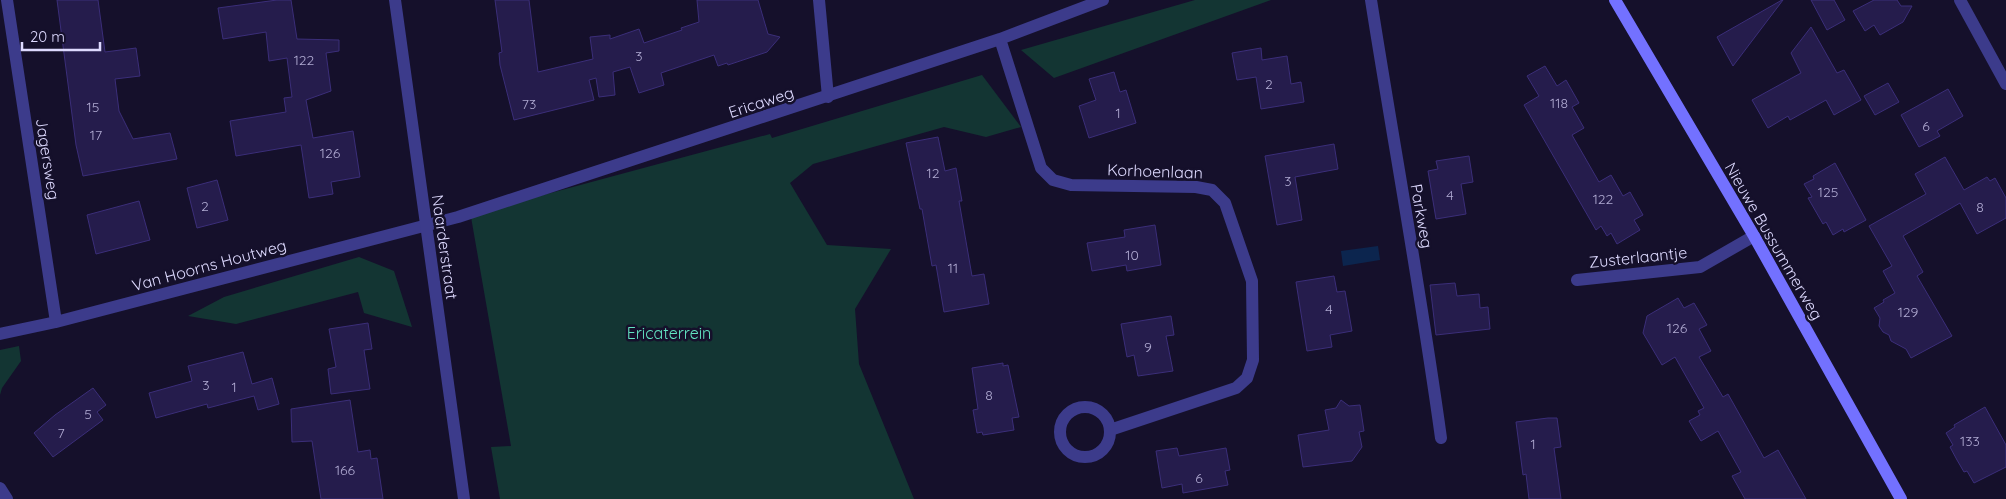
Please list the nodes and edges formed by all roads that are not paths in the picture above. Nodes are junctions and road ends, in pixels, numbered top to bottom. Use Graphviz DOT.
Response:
graph roads {
  1 [pos="7,0"];
  2 [pos="395,0"];
  3 [pos="820,0"];
  4 [pos="1371,0"];
  5 [pos="1615,0"];
  6 [pos="1960,0"];
  7 [pos="1099,1"];
  8 [pos="1000,39"];
  9 [pos="2006,84"];
  10 [pos="828,97"];
  11 [pos="426,226"];
  12 [pos="1754,236"];
  13 [pos="1577,280"];
  14 [pos="56,322"];
  15 [pos="0,334"];
  16 [pos="1110,430"];
  17 [pos="1441,438"];
  18 [pos="0,488"];
  19 [pos="7,499"];
  20 [pos="464,499"];
  21 [pos="1901,499"];
  1 -- 14 [label="street, Jagersweg"];
  2 -- 11 [label="street, Naarderstraat"];
  3 -- 10 [label="street"];
  4 -- 17 [label="street, Parkweg"];
  5 -- 12 [label="main road, Nieuwe Bussummerweg"];
  6 -- 9 [label="street"];
  7 -- 8 [label="street, Ericaweg"];
  8 -- 10 [label="street, Ericaweg"];
  8 -- 16 [label="street, Korhoenlaan"];
  10 -- 11 [label="street, Ericaweg"];
  11 -- 14 [label="street, Van Hoorns Houtweg"];
  11 -- 20 [label="street, Naarderstraat"];
  12 -- 13 [label="street, Zusterlaantje"];
  12 -- 21 [label="main road, Nieuwe Bussummerweg"];
  14 -- 15 [label="street, Van Hoorns Houtweg"];
  16 -- 16 [label="street"];
  18 -- 19 [label="street"];
}
